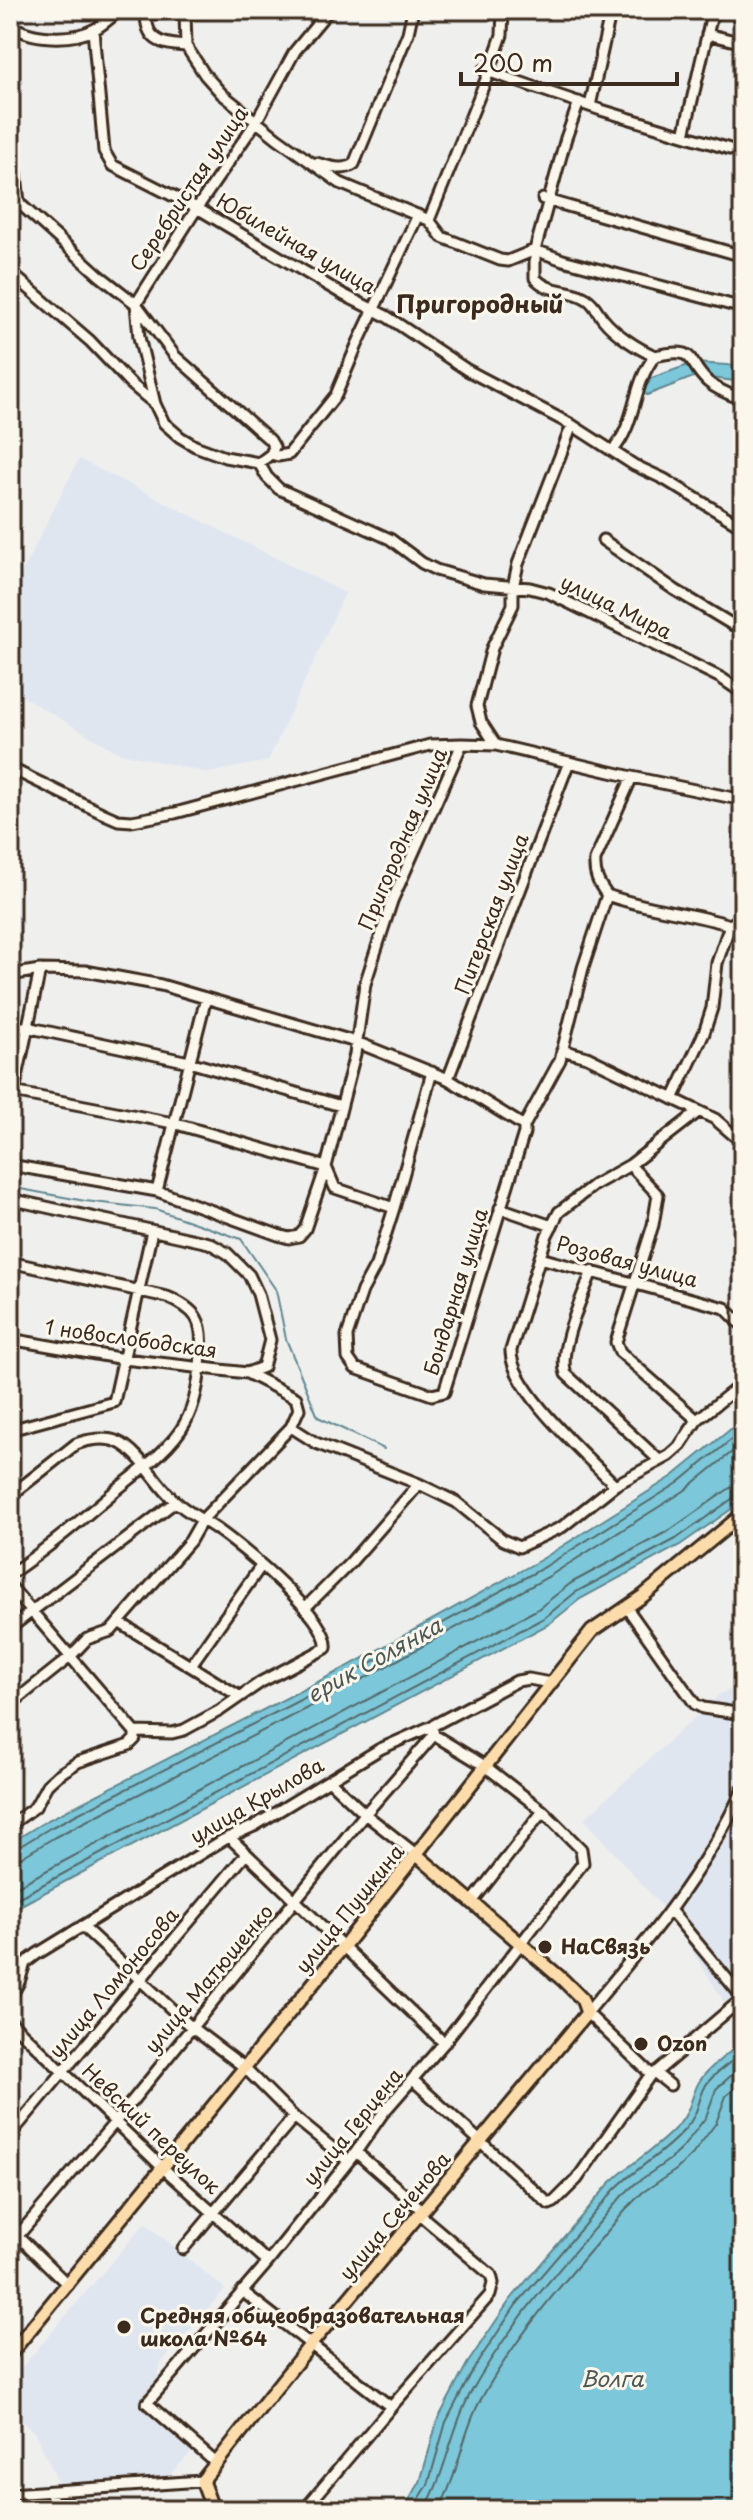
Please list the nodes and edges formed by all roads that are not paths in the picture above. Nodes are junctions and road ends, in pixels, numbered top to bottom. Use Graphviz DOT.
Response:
graph roads {
  1 [pos="120,10"];
  2 [pos="243,10"];
  3 [pos="329,10"];
  4 [pos="413,10"];
  5 [pos="503,10"];
  6 [pos="611,10"];
  7 [pos="729,10"];
  8 [pos="145,12"];
  9 [pos="706,12"];
  10 [pos="185,13"];
  11 [pos="12,26"];
  12 [pos="93,30"];
  13 [pos="707,34"];
  14 [pos="10,41"];
  15 [pos="743,43"];
  16 [pos="186,46"];
  17 [pos="487,71"];
  18 [pos="579,102"];
  19 [pos="590,106"];
  20 [pos="10,116"];
  21 [pos="256,122"];
  22 [pos="684,135"];
  23 [pos="743,153"];
  24 [pos="309,161"];
  25 [pos="546,200"];
  26 [pos="197,208"];
  27 [pos="418,215"];
  28 [pos="429,220"];
  29 [pos="535,250"];
  30 [pos="743,256"];
  31 [pos="10,272"];
  32 [pos="136,304"];
  33 [pos="743,308"];
  34 [pos="375,310"];
  35 [pos="655,356"];
  36 [pos="743,400"];
  37 [pos="155,404"];
  38 [pos="572,425"];
  39 [pos="613,450"];
  40 [pos="271,454"];
  41 [pos="259,463"];
  42 [pos="743,527"];
  43 [pos="603,540"];
  44 [pos="513,587"];
  45 [pos="743,631"];
  46 [pos="743,693"];
  47 [pos="462,744"];
  48 [pos="496,745"];
  49 [pos="569,762"];
  50 [pos="10,768"];
  51 [pos="632,777"];
  52 [pos="743,800"];
  53 [pos="607,895"];
  54 [pos="743,920"];
  55 [pos="730,925"];
  56 [pos="40,970"];
  57 [pos="10,975"];
  58 [pos="206,998"];
  59 [pos="10,1027"];
  60 [pos="26,1027"];
  61 [pos="356,1042"];
  62 [pos="562,1050"];
  63 [pos="189,1062"];
  64 [pos="432,1072"];
  65 [pos="448,1079"];
  66 [pos="12,1094"];
  67 [pos="673,1099"];
  68 [pos="341,1106"];
  69 [pos="10,1110"];
  70 [pos="698,1112"];
  71 [pos="173,1123"];
  72 [pos="524,1126"];
  73 [pos="743,1143"];
  74 [pos="10,1165"];
  75 [pos="630,1165"];
  76 [pos="326,1167"];
  77 [pos="157,1191"];
  78 [pos="10,1199"];
  79 [pos="394,1208"];
  80 [pos="500,1208"];
  81 [pos="552,1226"];
  82 [pos="152,1231"];
  83 [pos="540,1258"];
  84 [pos="10,1262"];
  85 [pos="592,1271"];
  86 [pos="636,1283"];
  87 [pos="139,1290"];
  88 [pos="743,1326"];
  89 [pos="10,1339"];
  90 [pos="124,1359"];
  91 [pos="200,1367"];
  92 [pos="247,1373"];
  93 [pos="743,1383"];
  94 [pos="697,1420"];
  95 [pos="291,1427"];
  96 [pos="10,1430"];
  97 [pos="660,1461"];
  98 [pos="145,1467"];
  99 [pos="419,1484"];
  100 [pos="615,1485"];
  101 [pos="10,1496"];
  102 [pos="175,1502"];
  103 [pos="743,1514"];
  104 [pos="202,1520"];
  105 [pos="261,1566"];
  106 [pos="10,1574"];
  107 [pos="10,1586"];
  108 [pos="306,1607"];
  109 [pos="627,1608"];
  110 [pos="32,1611"];
  111 [pos="120,1623"];
  112 [pos="10,1628"];
  113 [pos="70,1657"];
  114 [pos="191,1665"];
  115 [pos="550,1683"];
  116 [pos="239,1696"];
  117 [pos="10,1705"];
  118 [pos="743,1714"];
  119 [pos="433,1731"];
  120 [pos="135,1732"];
  121 [pos="485,1766"];
  122 [pos="330,1781"];
  123 [pos="743,1789"];
  124 [pos="740,1803"];
  125 [pos="543,1811"];
  126 [pos="365,1814"];
  127 [pos="10,1825"];
  128 [pos="229,1837"];
  129 [pos="246,1854"];
  130 [pos="417,1855"];
  131 [pos="296,1902"];
  132 [pos="472,1902"];
  133 [pos="670,1910"];
  134 [pos="82,1926"];
  135 [pos="521,1945"];
  136 [pos="343,1947"];
  137 [pos="140,1979"];
  138 [pos="10,1998"];
  139 [pos="743,1998"];
  140 [pos="587,2013"];
  141 [pos="10,2021"];
  142 [pos="191,2027"];
  143 [pos="444,2043"];
  144 [pos="244,2067"];
  145 [pos="63,2072"];
  146 [pos="653,2074"];
  147 [pos="414,2081"];
  148 [pos="670,2085"];
  149 [pos="294,2117"];
  150 [pos="116,2121"];
  151 [pos="10,2135"];
  152 [pos="480,2141"];
  153 [pos="356,2152"];
  154 [pos="348,2161"];
  155 [pos="162,2167"];
  156 [pos="420,2212"];
  157 [pos="214,2213"];
  158 [pos="14,2232"];
  159 [pos="10,2245"];
  160 [pos="183,2249"];
  161 [pos="268,2262"];
  162 [pos="68,2285"];
  163 [pos="242,2291"];
  164 [pos="311,2344"];
  165 [pos="10,2354"];
  166 [pos="391,2407"];
  167 [pos="216,2463"];
  168 [pos="202,2481"];
  169 [pos="52,2492"];
  170 [pos="10,2494"];
  171 [pos="52,2510"];
  172 [pos="213,2510"];
  173 [pos="304,2510"];
  1 -- 12 [label="street"];
  2 -- 10 [label="street"];
  3 -- 21 [label="street, Серебристая улица"];
  4 -- 24 [label="street"];
  5 -- 17 [label="street"];
  6 -- 19 [label="street"];
  7 -- 9 [label="street"];
  8 -- 10 [label="street"];
  8 -- 16 [label="street"];
  9 -- 13 [label="street"];
  10 -- 16 [label="street"];
  11 -- 12 [label="street"];
  11 -- 14 [label="street"];
  12 -- 26 [label="street, Юбилейная улица"];
  13 -- 15 [label="street"];
  13 -- 22 [label="street"];
  16 -- 21 [label="street"];
  17 -- 18 [label="street"];
  17 -- 28 [label="street"];
  18 -- 19 [label="street"];
  18 -- 25 [label="street"];
  19 -- 22 [label="street"];
  20 -- 32 [label="street"];
  21 -- 24 [label="street"];
  21 -- 26 [label="street, Серебристая улица"];
  22 -- 23 [label="street"];
  24 -- 27 [label="street"];
  25 -- 29 [label="street"];
  25 -- 30 [label="street"];
  26 -- 32 [label="street, Серебристая улица"];
  26 -- 34 [label="street, Юбилейная улица"];
  27 -- 28 [label="street"];
  27 -- 34 [label="street"];
  28 -- 29 [label="street"];
  29 -- 33 [label="street"];
  29 -- 35 [label="street"];
  31 -- 37 [label="street"];
  32 -- 37 [label="street, Серебристая улица"];
  32 -- 40 [label="street"];
  34 -- 38 [label="street, Юбилейная улица"];
  34 -- 40 [label="street"];
  35 -- 36 [label="street"];
  35 -- 39 [label="street"];
  37 -- 41 [label="street"];
  38 -- 39 [label="street, Юбилейная улица"];
  38 -- 44 [label="street"];
  39 -- 42 [label="street, Юбилейная улица"];
  40 -- 41 [label="street"];
  41 -- 44 [label="street, улица Мира"];
  43 -- 45 [label="street"];
  44 -- 46 [label="street, улица Мира"];
  44 -- 48 [label="street"];
  47 -- 48 [label="street"];
  47 -- 50 [label="street"];
  47 -- 61 [label="street, Пригородная улица"];
  48 -- 49 [label="street"];
  49 -- 51 [label="street"];
  49 -- 65 [label="street, Питерская улица"];
  51 -- 52 [label="street"];
  51 -- 53 [label="street"];
  53 -- 55 [label="street"];
  53 -- 62 [label="street, Бондарная улица"];
  54 -- 55 [label="street"];
  55 -- 67 [label="street"];
  56 -- 57 [label="street"];
  56 -- 58 [label="street"];
  56 -- 60 [label="street"];
  58 -- 61 [label="street"];
  58 -- 63 [label="street"];
  59 -- 60 [label="street"];
  60 -- 63 [label="street"];
  60 -- 66 [label="street"];
  61 -- 64 [label="street"];
  61 -- 68 [label="street, Пригородная улица"];
  62 -- 67 [label="street"];
  62 -- 72 [label="street, Бондарная улица"];
  63 -- 68 [label="street"];
  63 -- 71 [label="street"];
  64 -- 65 [label="street"];
  64 -- 79 [label="street"];
  65 -- 72 [label="street"];
  66 -- 69 [label="street"];
  66 -- 71 [label="street"];
  67 -- 70 [label="street"];
  68 -- 76 [label="street, Пригородная улица"];
  70 -- 73 [label="street"];
  70 -- 75 [label="street"];
  71 -- 76 [label="street"];
  71 -- 77 [label="street"];
  72 -- 80 [label="street, Бондарная улица"];
  74 -- 77 [label="street"];
  75 -- 81 [label="street"];
  75 -- 86 [label="street"];
  76 -- 77 [label="street, Пригородная улица"];
  76 -- 79 [label="street"];
  78 -- 82 [label="street"];
  79 -- 80 [label="street, Бондарная улица"];
  80 -- 81 [label="street"];
  81 -- 83 [label="street"];
  82 -- 87 [label="street"];
  82 -- 92 [label="street"];
  83 -- 85 [label="street, Розовая улица"];
  83 -- 100 [label="street"];
  84 -- 87 [label="street"];
  85 -- 86 [label="street, Розовая улица"];
  85 -- 97 [label="street"];
  86 -- 88 [label="street, Розовая улица"];
  86 -- 94 [label="street"];
  87 -- 90 [label="street"];
  87 -- 91 [label="street"];
  89 -- 90 [label="street, 1 новослободская"];
  90 -- 91 [label="street, 1 новослободская"];
  90 -- 96 [label="street"];
  91 -- 92 [label="street, 1 новослободская"];
  91 -- 98 [label="street"];
  92 -- 95 [label="street, 1 новослободская"];
  93 -- 94 [label="street"];
  94 -- 97 [label="street"];
  95 -- 99 [label="street"];
  95 -- 104 [label="street"];
  97 -- 100 [label="street"];
  98 -- 101 [label="street"];
  98 -- 102 [label="street"];
  98 -- 106 [label="street"];
  99 -- 100 [label="street"];
  99 -- 108 [label="street"];
  102 -- 104 [label="street"];
  102 -- 110 [label="street"];
  103 -- 109 [label="main road, улица Пушкина"];
  104 -- 105 [label="street"];
  104 -- 111 [label="street"];
  105 -- 108 [label="street"];
  105 -- 114 [label="street"];
  107 -- 110 [label="street"];
  108 -- 116 [label="street"];
  109 -- 115 [label="main road, улица Пушкина"];
  109 -- 118 [label="street"];
  110 -- 112 [label="street"];
  110 -- 113 [label="street"];
  111 -- 113 [label="street"];
  111 -- 114 [label="street"];
  113 -- 117 [label="street"];
  113 -- 120 [label="street"];
  114 -- 116 [label="street"];
  115 -- 119 [label="street, улица Крылова"];
  115 -- 121 [label="main road, улица Пушкина"];
  116 -- 120 [label="street"];
  119 -- 121 [label="street"];
  119 -- 122 [label="street, улица Крылова"];
  119 -- 126 [label="street, улица Матюшенко"];
  120 -- 127 [label="street"];
  121 -- 125 [label="street"];
  121 -- 130 [label="main road, улица Пушкина"];
  122 -- 126 [label="street"];
  122 -- 128 [label="street, улица Крылова"];
  123 -- 124 [label="street"];
  124 -- 133 [label="street"];
  125 -- 132 [label="street"];
  125 -- 135 [label="street, улица Герцена"];
  126 -- 130 [label="street"];
  126 -- 131 [label="street, улица Матюшенко"];
  128 -- 129 [label="street"];
  128 -- 134 [label="street, улица Крылова"];
  129 -- 131 [label="street"];
  129 -- 137 [label="street, улица Ломоносова"];
  130 -- 132 [label="main road"];
  130 -- 136 [label="main road, улица Пушкина"];
  131 -- 136 [label="street"];
  131 -- 142 [label="street, улица Матюшенко"];
  132 -- 135 [label="main road"];
  133 -- 139 [label="street"];
  133 -- 140 [label="street"];
  134 -- 137 [label="street"];
  134 -- 138 [label="street, улица Крылова"];
  135 -- 140 [label="main road"];
  135 -- 143 [label="street, улица Герцена"];
  136 -- 143 [label="street"];
  136 -- 144 [label="main road, улица Пушкина"];
  137 -- 142 [label="street"];
  137 -- 145 [label="street, улица Ломоносова"];
  139 -- 146 [label="street"];
  140 -- 146 [label="street"];
  140 -- 152 [label="main road, улица Сеченова"];
  141 -- 145 [label="street, Невский переулок"];
  142 -- 144 [label="street"];
  142 -- 150 [label="street, улица Матюшенко"];
  143 -- 147 [label="street, улица Герцена"];
  144 -- 149 [label="street"];
  144 -- 155 [label="main road, улица Пушкина"];
  145 -- 150 [label="street, Невский переулок"];
  145 -- 151 [label="street, улица Ломоносова"];
  146 -- 148 [label="street"];
  146 -- 152 [label="street"];
  147 -- 152 [label="street"];
  147 -- 153 [label="street, улица Герцена"];
  149 -- 154 [label="street"];
  149 -- 157 [label="street"];
  150 -- 155 [label="street, Невский переулок"];
  150 -- 158 [label="street, улица Матюшенко"];
  152 -- 156 [label="main road, улица Сеченова"];
  153 -- 154 [label="street, улица Герцена"];
  153 -- 156 [label="street"];
  154 -- 161 [label="street, улица Герцена"];
  155 -- 157 [label="street, Невский переулок"];
  155 -- 162 [label="main road, улица Пушкина"];
  156 -- 164 [label="main road, улица Сеченова"];
  156 -- 166 [label="street"];
  157 -- 160 [label="street"];
  157 -- 161 [label="street, Невский переулок"];
  158 -- 159 [label="street, улица Матюшенко"];
  158 -- 162 [label="street"];
  161 -- 163 [label="street, улица Герцена"];
  162 -- 165 [label="main road, улица Пушкина"];
  163 -- 164 [label="street"];
  163 -- 167 [label="street, улица Герцена"];
  164 -- 166 [label="street"];
  164 -- 167 [label="main road, улица Сеченова"];
  166 -- 173 [label="street"];
  167 -- 168 [label="main road, улица Сеченова"];
  168 -- 169 [label="street"];
  168 -- 172 [label="main road"];
  169 -- 170 [label="street"];
  169 -- 171 [label="street"];
}
